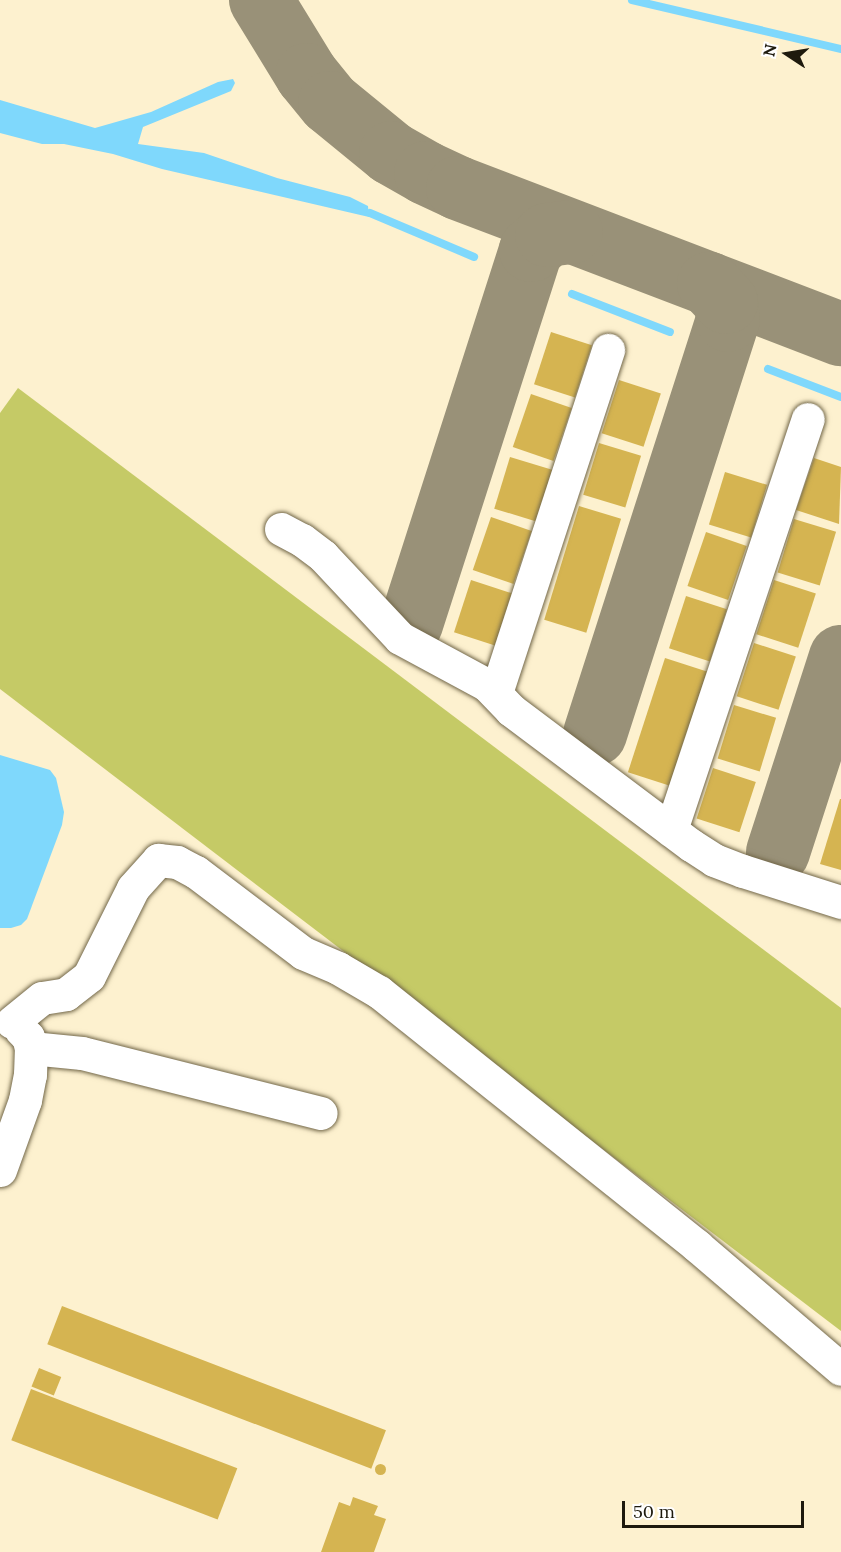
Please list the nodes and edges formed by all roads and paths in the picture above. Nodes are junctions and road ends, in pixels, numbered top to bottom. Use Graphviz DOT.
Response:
graph roads {
  1 [pos="608,350"];
  2 [pos="808,419"];
  3 [pos="281,529"];
  4 [pos="496,693"];
  5 [pos="670,831"];
  6 [pos="841,902"];
  7 [pos="18,1031"];
  8 [pos="321,1113"];
  9 [pos="0,1170"];
  10 [pos="841,1369"];
  1 -- 4 [label="street"];
  2 -- 5 [label="street"];
  3 -- 4 [label="street"];
  4 -- 5 [label="street"];
  5 -- 6 [label="street"];
  7 -- 8 [label="street"];
  7 -- 9 [label="street"];
  7 -- 10 [label="street"];
}
